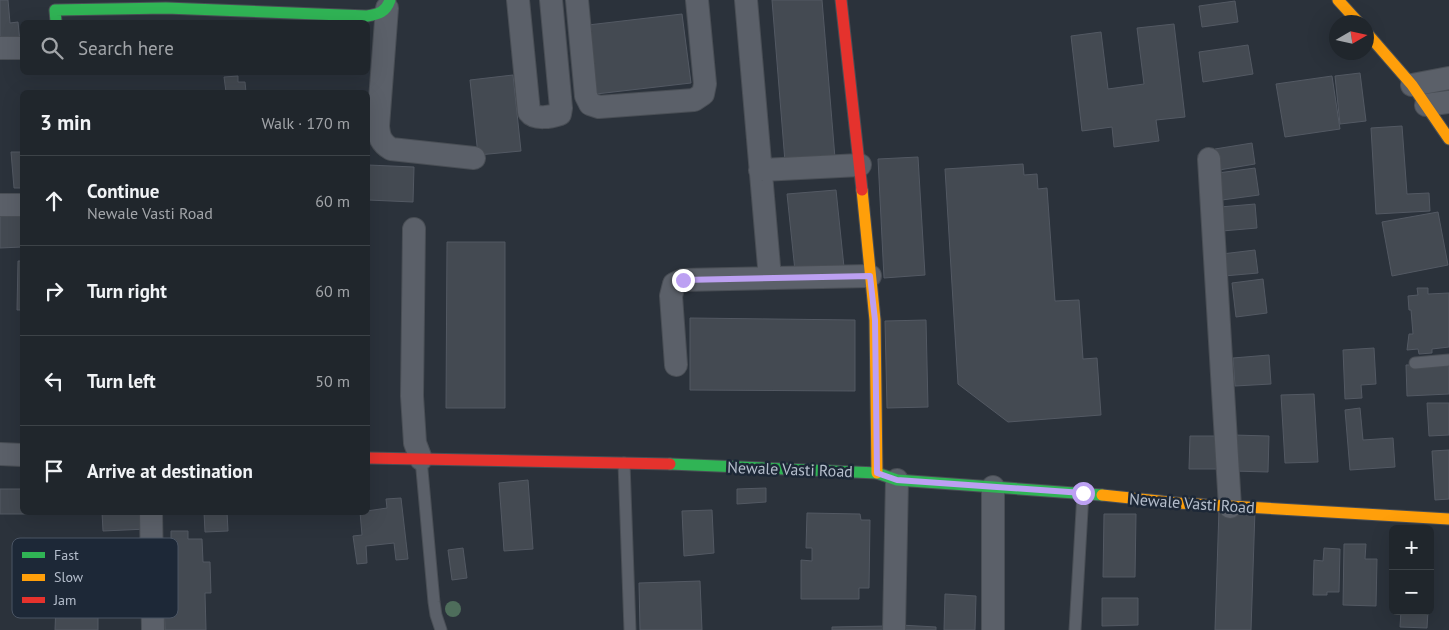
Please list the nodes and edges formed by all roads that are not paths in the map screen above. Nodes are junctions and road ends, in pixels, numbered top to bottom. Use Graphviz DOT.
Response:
graph roads {
  1 [pos="518,0"];
  2 [pos="551,0"];
  3 [pos="577,0"];
  4 [pos="697,0"];
  5 [pos="746,0"];
  6 [pos="841,0"];
  7 [pos="1338,0"];
  8 [pos="388,4"];
  9 [pos="55,11"];
  10 [pos="1352,15"];
  11 [pos="1374,41"];
  12 [pos="0,48"];
  13 [pos="20,48"];
  14 [pos="1449,78"];
  15 [pos="1412,85"];
  16 [pos="1449,102"];
  17 [pos="1426,105"];
  18 [pos="1449,139"];
  19 [pos="474,158"];
  20 [pos="1209,159"];
  21 [pos="860,165"];
  22 [pos="760,170"];
  23 [pos="0,205"];
  24 [pos="20,205"];
  25 [pos="414,229"];
  26 [pos="870,276"];
  27 [pos="770,278"];
  28 [pos="1449,360"];
  29 [pos="1415,363"];
  30 [pos="676,366"];
  31 [pos="0,454"];
  32 [pos="20,455"];
  33 [pos="370,458"];
  34 [pos="421,458"];
  35 [pos="624,463"];
  36 [pos="887,476"];
  37 [pos="993,487"];
  38 [pos="1083,493"];
  39 [pos="1230,506"];
  40 [pos="151,515"];
  41 [pos="1449,519"];
  42 [pos="151,538"];
  43 [pos="434,602"];
  44 [pos="434,630"];
  45 [pos="441,630"];
  46 [pos="630,630"];
  47 [pos="894,630"];
  48 [pos="993,630"];
  49 [pos="1074,630"];
  1 -- 2 [label="street"];
  3 -- 4 [label="street"];
  5 -- 22 [label="street"];
  6 -- 21 [label="street"];
  7 -- 10 [label="street"];
  8 -- 9 [label="street"];
  8 -- 19 [label="street"];
  11 -- 15 [label="street"];
  12 -- 13 [label="street"];
  14 -- 15 [label="street"];
  15 -- 17 [label="street"];
  16 -- 17 [label="street"];
  17 -- 18 [label="street"];
  20 -- 39 [label="street"];
  21 -- 22 [label="street"];
  21 -- 26 [label="street"];
  22 -- 27 [label="street"];
  23 -- 24 [label="street"];
  25 -- 34 [label="street"];
  26 -- 27 [label="street"];
  26 -- 36 [label="street"];
  27 -- 30 [label="street"];
  28 -- 29 [label="lane"];
  31 -- 32 [label="street"];
  33 -- 34 [label="street, Newale Vasti Road"];
  34 -- 35 [label="street, Newale Vasti Road"];
  34 -- 43 [label="lane"];
  35 -- 36 [label="street, Newale Vasti Road"];
  35 -- 46 [label="lane"];
  36 -- 37 [label="street, Newale Vasti Road"];
  36 -- 47 [label="street"];
  37 -- 38 [label="street, Newale Vasti Road"];
  37 -- 48 [label="street"];
  38 -- 39 [label="street, Newale Vasti Road"];
  38 -- 49 [label="lane"];
  39 -- 41 [label="street, Newale Vasti Road"];
  40 -- 42 [label="street"];
  43 -- 44 [label="lane"];
  43 -- 45 [label="lane"];
}
